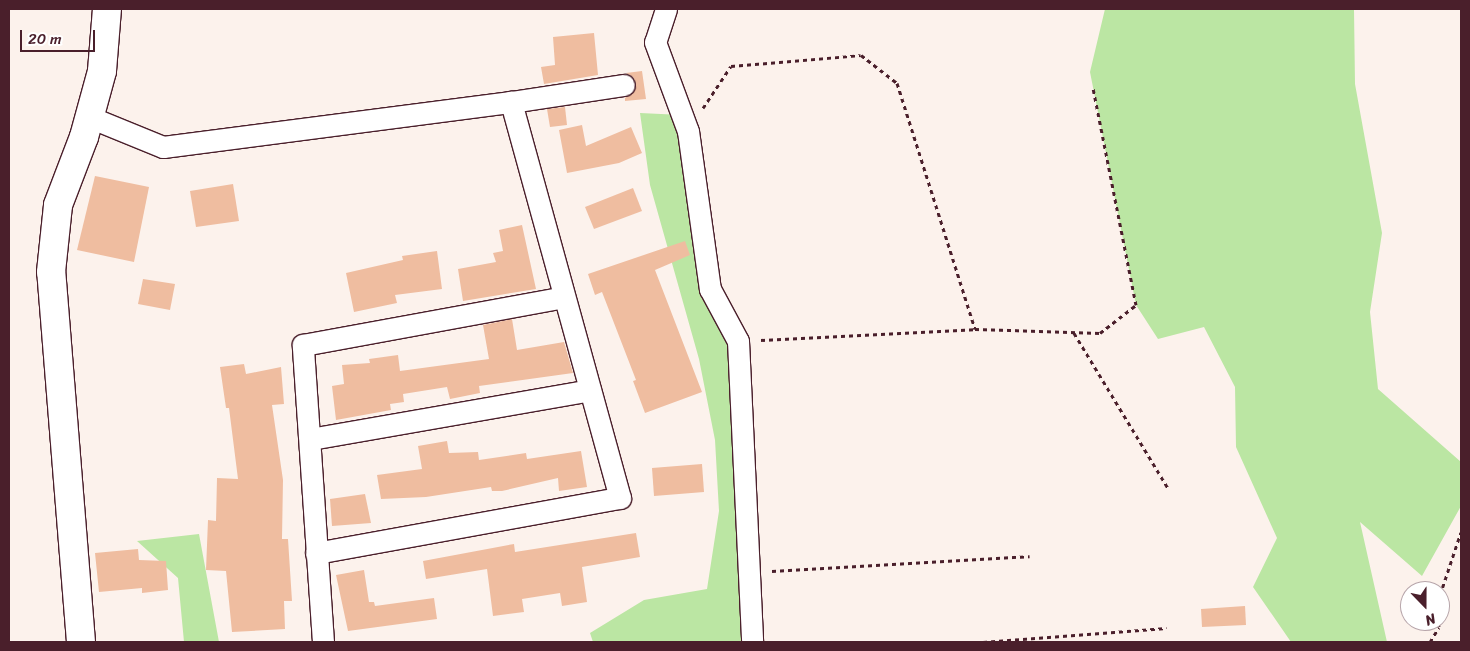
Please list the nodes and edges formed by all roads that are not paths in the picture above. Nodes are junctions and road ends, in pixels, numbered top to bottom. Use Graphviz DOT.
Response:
graph roads {
  1 [pos="108,9"];
  2 [pos="666,9"];
  3 [pos="624,84"];
  4 [pos="511,102"];
  5 [pos="87,116"];
  6 [pos="564,297"];
  7 [pos="590,390"];
  8 [pos="310,439"];
  9 [pos="316,553"];
  10 [pos="81,642"];
  11 [pos="323,642"];
  12 [pos="752,642"];
  1 -- 5 [label="street"];
  2 -- 12 [label="street"];
  3 -- 4 [label="street"];
  4 -- 5 [label="street"];
  4 -- 6 [label="street"];
  5 -- 10 [label="street"];
  6 -- 7 [label="street"];
  6 -- 8 [label="street"];
  7 -- 8 [label="street"];
  7 -- 9 [label="street"];
  8 -- 9 [label="street"];
  9 -- 11 [label="street"];
}
